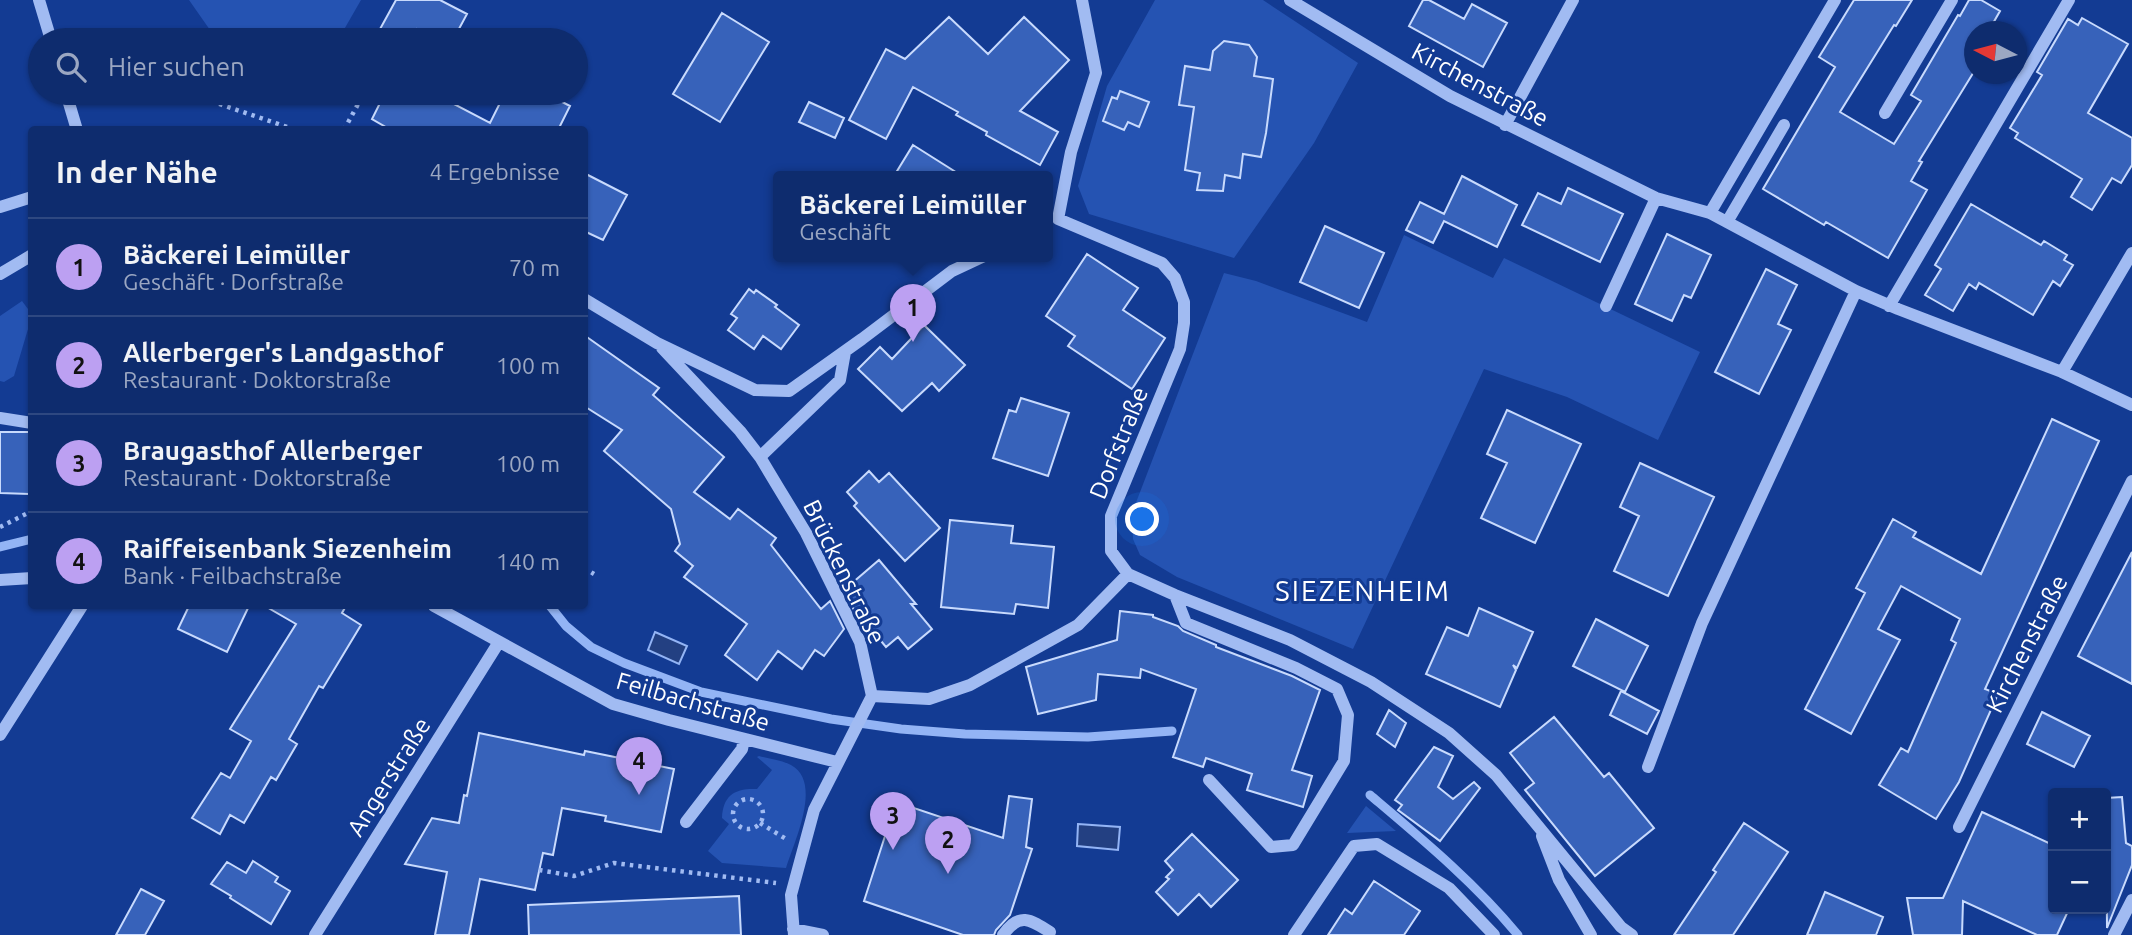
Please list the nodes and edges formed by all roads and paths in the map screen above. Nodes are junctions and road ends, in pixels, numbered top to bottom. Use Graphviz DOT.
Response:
graph roads {
  1 [pos="39,0"];
  2 [pos="1082,0"];
  3 [pos="1290,0"];
  4 [pos="1573,0"];
  5 [pos="1835,0"];
  6 [pos="1952,0"];
  7 [pos="2069,0"];
  8 [pos="47,28"];
  9 [pos="70,105"];
  10 [pos="222,105"];
  11 [pos="358,105"];
  12 [pos="1885,113"];
  13 [pos="1505,125"];
  14 [pos="1784,125"];
  15 [pos="76,126"];
  16 [pos="284,126"];
  17 [pos="346,126"];
  18 [pos="28,198"];
  19 [pos="1656,198"];
  20 [pos="0,207"];
  21 [pos="1710,213"];
  22 [pos="1727,222"];
  23 [pos="1053,223"];
  24 [pos="2132,253"];
  25 [pos="28,257"];
  26 [pos="971,262"];
  27 [pos="0,274"];
  28 [pos="1856,291"];
  29 [pos="588,301"];
  30 [pos="1606,306"];
  31 [pos="1889,306"];
  32 [pos="657,343"];
  33 [pos="845,352"];
  34 [pos="2062,372"];
  35 [pos="2132,405"];
  36 [pos="0,418"];
  37 [pos="28,422"];
  38 [pos="760,457"];
  39 [pos="2132,481"];
  40 [pos="28,513"];
  41 [pos="0,527"];
  42 [pos="588,570"];
  43 [pos="594,574"];
  44 [pos="1128,574"];
  45 [pos="28,578"];
  46 [pos="0,580"];
  47 [pos="1175,595"];
  48 [pos="80,609"];
  49 [pos="439,609"];
  50 [pos="499,642"];
  51 [pos="872,696"];
  52 [pos="0,735"];
  53 [pos="744,739"];
  54 [pos="837,762"];
  55 [pos="1648,767"];
  56 [pos="1209,780"];
  57 [pos="686,822"];
  58 [pos="760,823"];
  59 [pos="1538,826"];
  60 [pos="1959,827"];
  61 [pos="803,850"];
  62 [pos="539,870"];
  63 [pos="793,885"];
  64 [pos="2132,900"];
  65 [pos="793,932"];
  66 [pos="1050,932"];
  67 [pos="315,935"];
  68 [pos="823,935"];
  69 [pos="1003,935"];
  70 [pos="1294,935"];
  71 [pos="1494,935"];
  72 [pos="1591,935"];
  73 [pos="1632,935"];
  74 [pos="2113,935"];
  1 -- 8 [label="street"];
  2 -- 23 [label="street"];
  3 -- 13 [label="street, Kirchenstraße"];
  4 -- 13 [label="street"];
  5 -- 21 [label="street"];
  6 -- 12 [label="street"];
  7 -- 31 [label="street"];
  9 -- 15 [label="street"];
  10 -- 16 [label="path"];
  11 -- 17 [label="path"];
  13 -- 19 [label="street, Kirchenstraße"];
  14 -- 22 [label="street"];
  18 -- 20 [label="street"];
  19 -- 21 [label="street, Kirchenstraße"];
  19 -- 30 [label="street"];
  21 -- 22 [label="street, Kirchenstraße"];
  22 -- 28 [label="street, Kirchenstraße"];
  23 -- 44 [label="street, Dorfstraße"];
  24 -- 34 [label="street"];
  25 -- 27 [label="street"];
  26 -- 33 [label="street"];
  28 -- 31 [label="street, Kirchenstraße"];
  28 -- 55 [label="street"];
  29 -- 32 [label="street"];
  31 -- 34 [label="street, Kirchenstraße"];
  32 -- 33 [label="street"];
  32 -- 38 [label="street, Brückenstraße"];
  33 -- 38 [label="street"];
  34 -- 35 [label="street, Kirchenstraße"];
  36 -- 37 [label="street"];
  38 -- 51 [label="street, Brückenstraße"];
  39 -- 60 [label="street, Kirchenstraße"];
  40 -- 41 [label="path"];
  42 -- 43 [label="path"];
  44 -- 47 [label="street"];
  44 -- 51 [label="street"];
  45 -- 46 [label="street"];
  47 -- 56 [label="street"];
  47 -- 59 [label="street"];
  48 -- 52 [label="street"];
  49 -- 50 [label="street, Feilbachstraße"];
  50 -- 53 [label="street, Feilbachstraße"];
  50 -- 67 [label="street, Angerstraße"];
  51 -- 54 [label="street"];
  53 -- 54 [label="street, Feilbachstraße"];
  53 -- 57 [label="street"];
  54 -- 61 [label="street"];
  58 -- 58 [label="path"];
  58 -- 61 [label="path"];
  59 -- 72 [label="street"];
  59 -- 73 [label="street"];
  61 -- 63 [label="street"];
  62 -- 63 [label="path"];
  63 -- 65 [label="street"];
  64 -- 74 [label="street"];
  65 -- 68 [label="street"];
  66 -- 69 [label="street"];
  70 -- 71 [label="street"];
}
